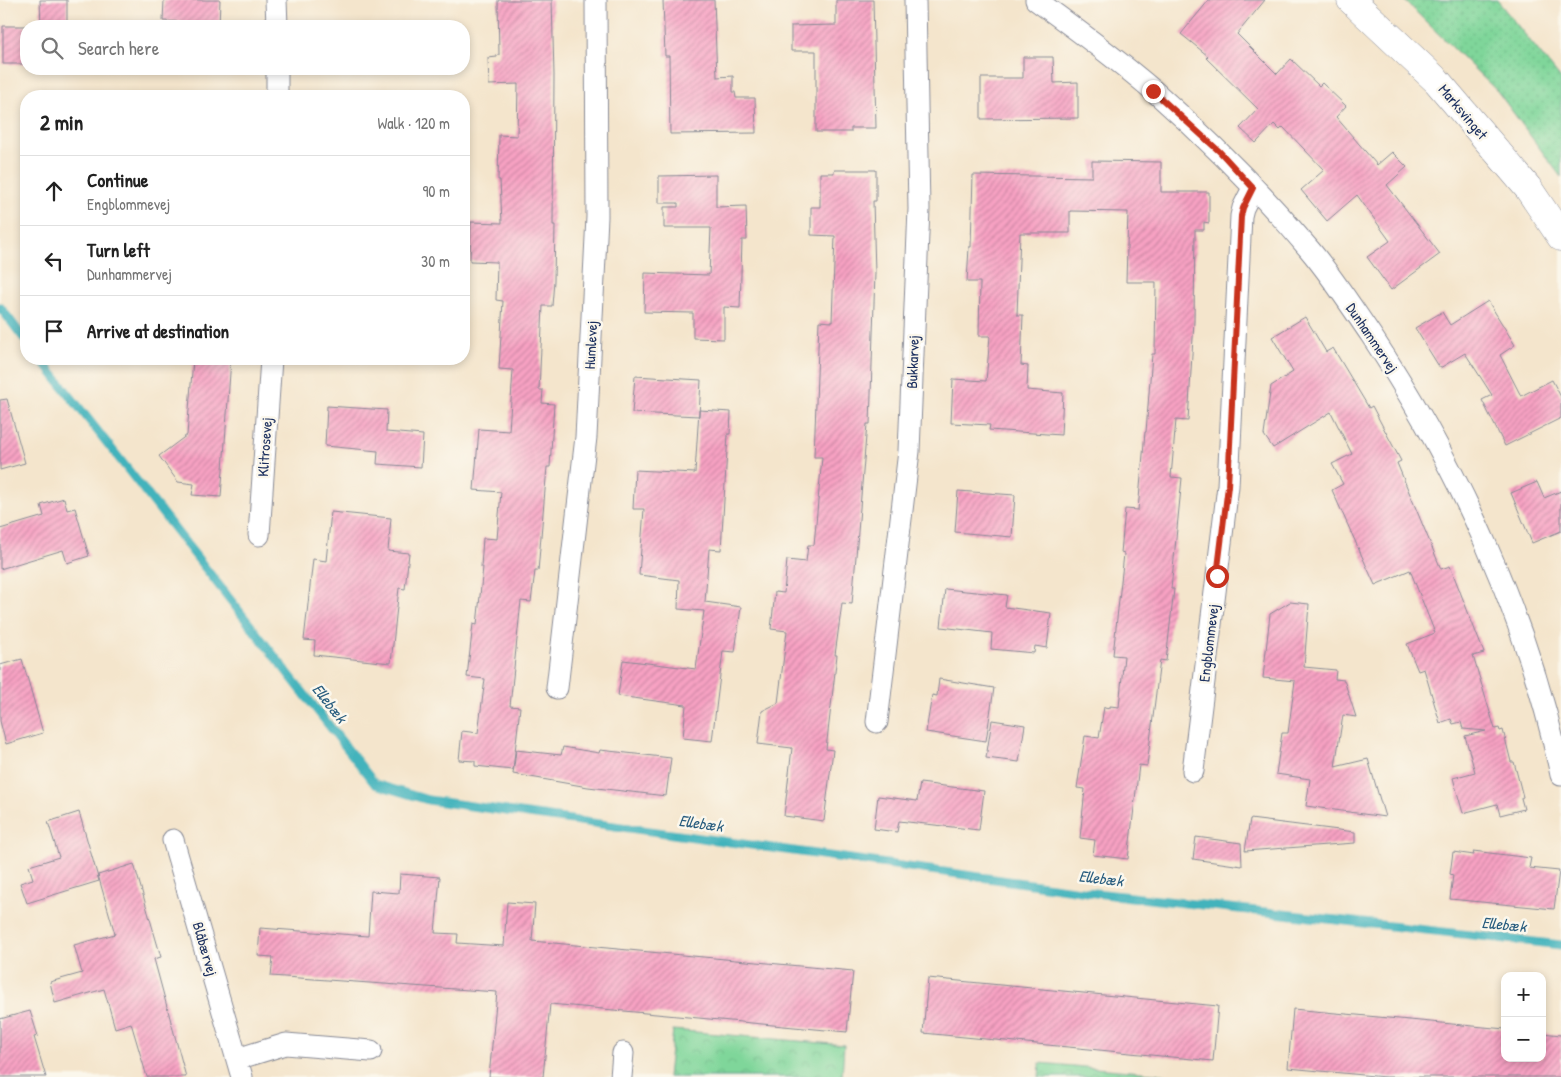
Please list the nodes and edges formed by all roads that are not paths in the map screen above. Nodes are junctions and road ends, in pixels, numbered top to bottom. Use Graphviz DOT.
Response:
graph roads {
  1 [pos="276,0"];
  2 [pos="596,0"];
  3 [pos="915,0"];
  4 [pos="1036,0"];
  5 [pos="1350,0"];
  6 [pos="277,20"];
  7 [pos="278,75"];
  8 [pos="277,90"];
  9 [pos="1253,188"];
  10 [pos="1561,236"];
  11 [pos="271,365"];
  12 [pos="258,534"];
  13 [pos="557,688"];
  14 [pos="877,722"];
  15 [pos="1193,772"];
  16 [pos="1561,775"];
  17 [pos="173,840"];
  18 [pos="371,1051"];
  19 [pos="623,1053"];
  20 [pos="239,1068"];
  21 [pos="620,1077"];
  1 -- 6 [label="street"];
  2 -- 13 [label="street, Humlevej"];
  3 -- 14 [label="street, Bukkarvej"];
  4 -- 9 [label="street, Dunhammervej"];
  5 -- 10 [label="street, Marksvinget"];
  7 -- 8 [label="street"];
  9 -- 15 [label="street, Engblommevej"];
  9 -- 16 [label="street, Dunhammervej"];
  11 -- 12 [label="street, Klitrosevej"];
  17 -- 20 [label="street, Blåbærvej"];
  18 -- 20 [label="street, Blåbærvej"];
  19 -- 21 [label="street"];
}
